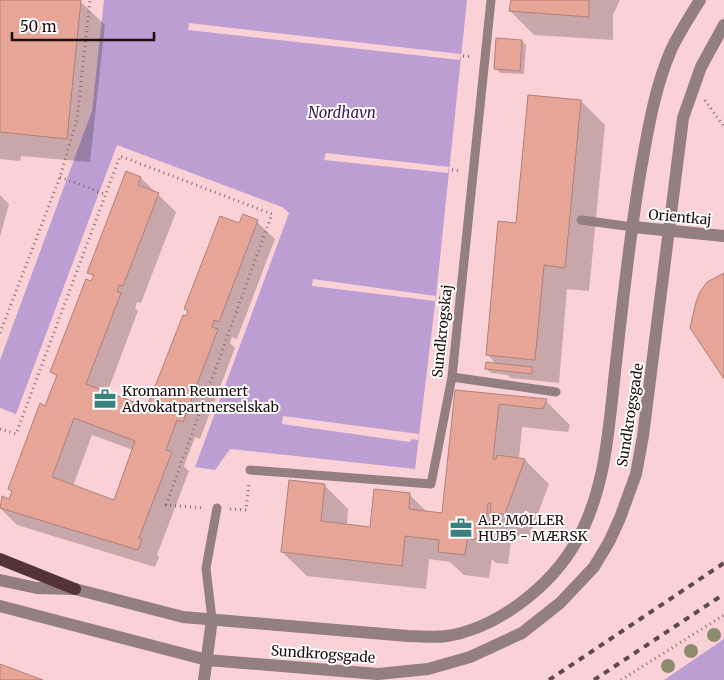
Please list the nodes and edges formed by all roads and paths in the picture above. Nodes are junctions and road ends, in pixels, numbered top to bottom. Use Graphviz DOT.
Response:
graph roads {
  1 [pos="90,0"];
  2 [pos="491,0"];
  3 [pos="700,0"];
  4 [pos="724,25"];
  5 [pos="694,85"];
  6 [pos="724,127"];
  7 [pos="60,177"];
  8 [pos="104,194"];
  9 [pos="581,220"];
  10 [pos="633,227"];
  11 [pos="668,232"];
  12 [pos="724,236"];
  13 [pos="0,333"];
  14 [pos="452,377"];
  15 [pos="556,392"];
  16 [pos="0,429"];
  17 [pos="250,470"];
  18 [pos="217,508"];
  19 [pos="0,559"];
  20 [pos="0,580"];
  21 [pos="75,589"];
  22 [pos="0,606"];
  23 [pos="724,615"];
  24 [pos="212,619"];
  25 [pos="207,660"];
  26 [pos="204,680"];
  27 [pos="621,680"];
  1 -- 7 [label="path"];
  2 -- 14 [label="lane, Sundkrogskaj"];
  3 -- 10 [label="street, Sundkrogsgade"];
  4 -- 5 [label="street, Sundkrogsgade"];
  5 -- 6 [label="path"];
  5 -- 11 [label="street, Sundkrogsgade"];
  7 -- 8 [label="path"];
  7 -- 13 [label="path"];
  8 -- 16 [label="path"];
  8 -- 18 [label="path"];
  9 -- 10 [label="lane"];
  10 -- 11 [label="street, Orientkaj"];
  10 -- 24 [label="street, Sundkrogsgade"];
  11 -- 12 [label="street, Orientkaj"];
  11 -- 25 [label="street, Sundkrogsgade"];
  14 -- 15 [label="lane"];
  14 -- 17 [label="lane, Sundkrogskaj"];
  17 -- 18 [label="path"];
  18 -- 24 [label="lane"];
  19 -- 21 [label="main road"];
  20 -- 21 [label="street, Sundkrogsgade"];
  21 -- 24 [label="street, Sundkrogsgade"];
  22 -- 25 [label="street, Sundkrogsgade"];
  23 -- 27 [label="path"];
  24 -- 25 [label="street"];
  25 -- 26 [label="street"];
}
